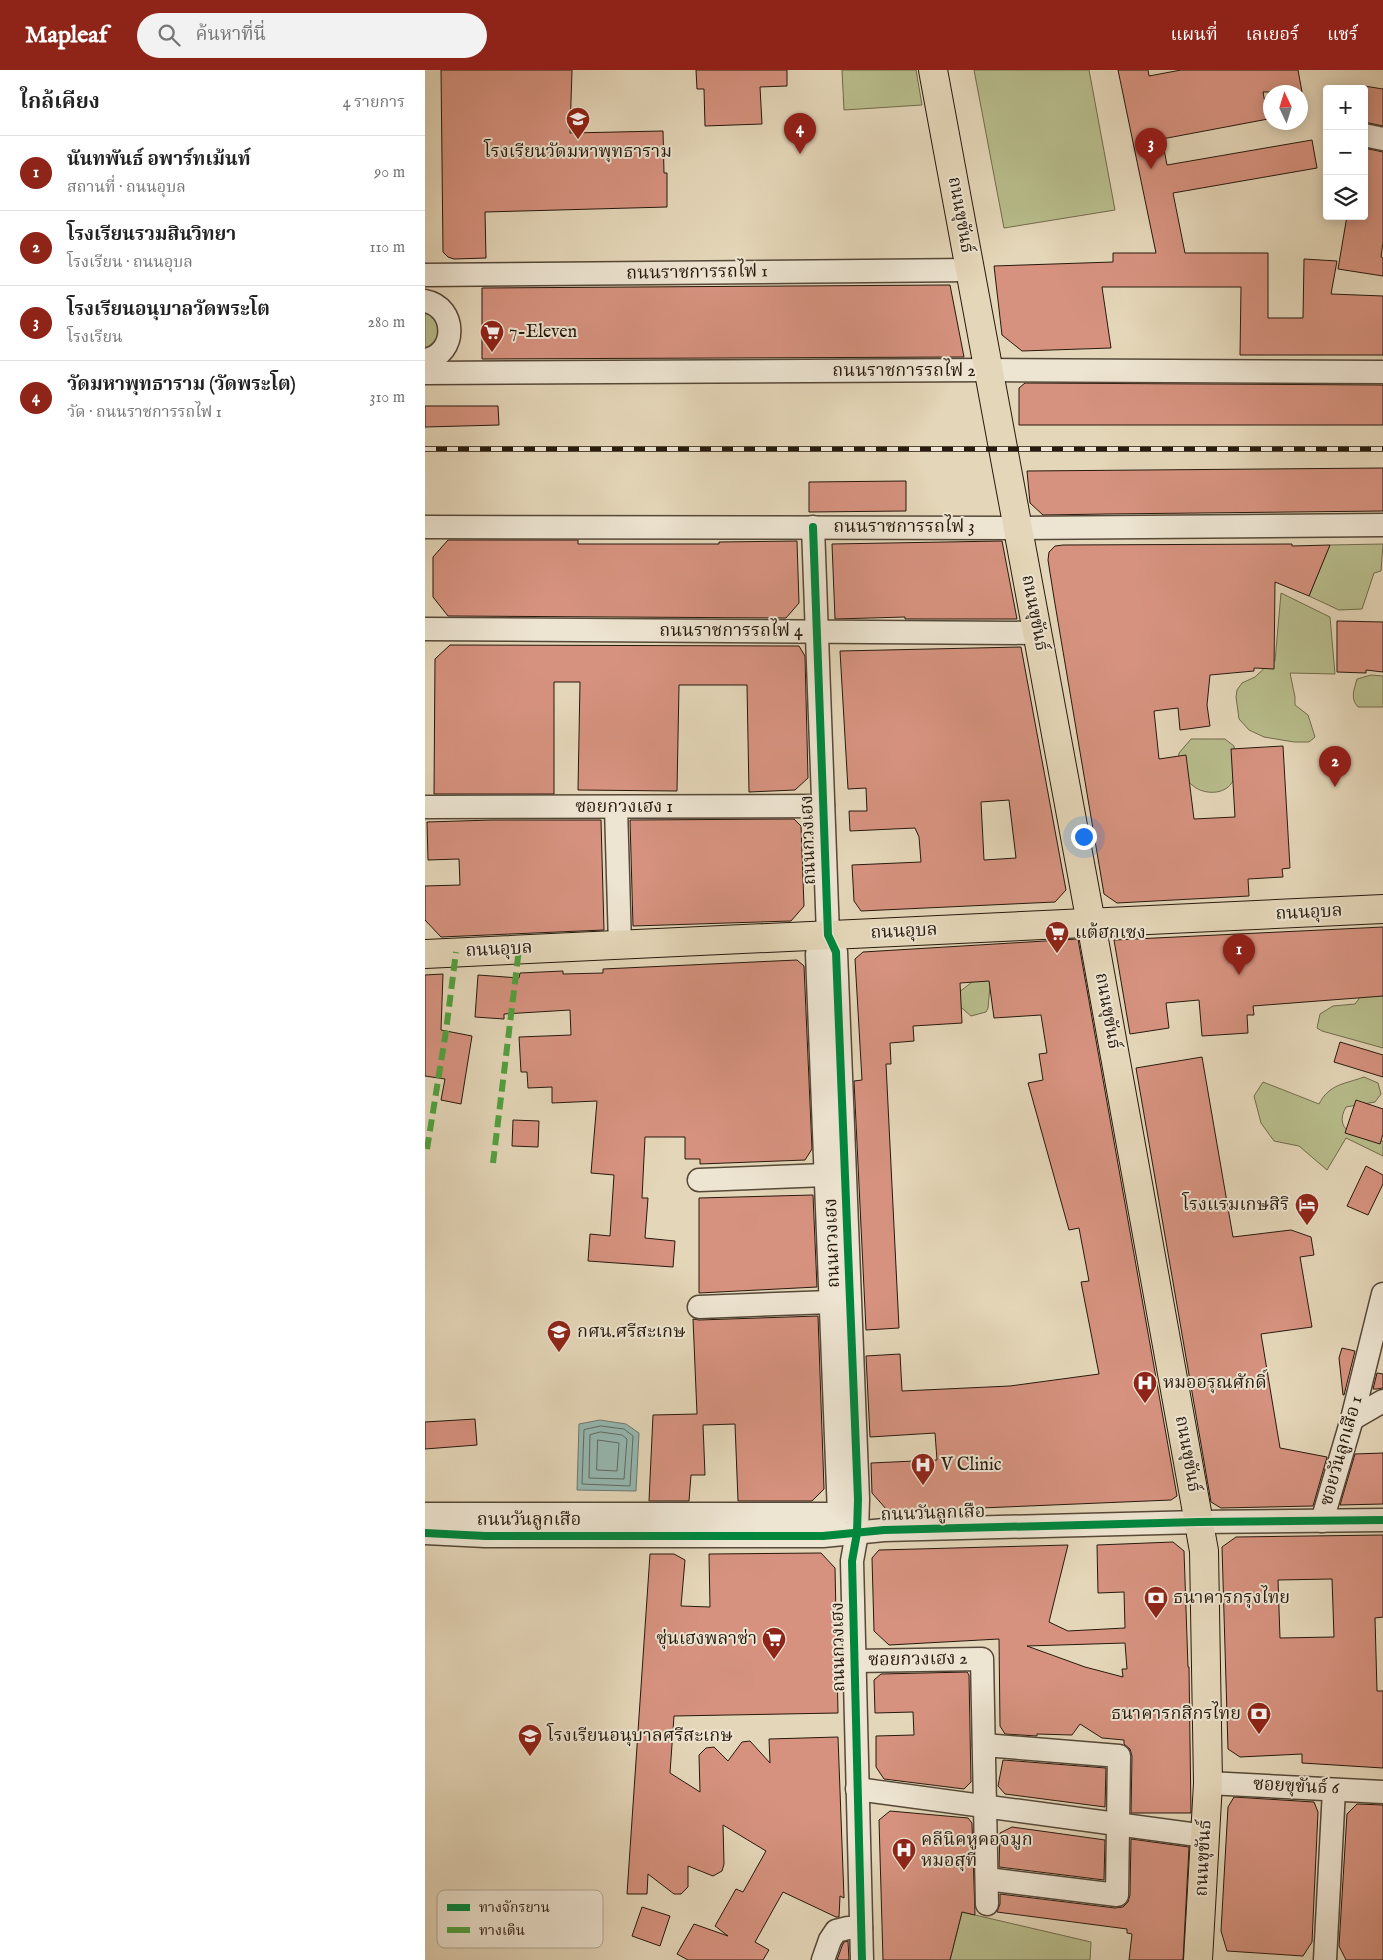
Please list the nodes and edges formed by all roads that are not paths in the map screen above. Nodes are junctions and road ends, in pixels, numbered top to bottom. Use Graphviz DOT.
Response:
graph roads {
  1 [pos="933,70"];
  2 [pos="1368,136"];
  3 [pos="1383,138"];
  4 [pos="970,270"];
  5 [pos="425,275"];
  6 [pos="456,275"];
  7 [pos="430,303"];
  8 [pos="425,362"];
  9 [pos="989,370"];
  10 [pos="1383,372"];
  11 [pos="436,373"];
  12 [pos="1383,525"];
  13 [pos="425,527"];
  14 [pos="813,527"];
  15 [pos="1018,528"];
  16 [pos="425,629"];
  17 [pos="817,632"];
  18 [pos="1037,633"];
  19 [pos="823,806"];
  20 [pos="425,807"];
  21 [pos="616,807"];
  22 [pos="1383,909"];
  23 [pos="1091,923"];
  24 [pos="828,935"];
  25 [pos="621,945"];
  26 [pos="425,954"];
  27 [pos="826,1175"];
  28 [pos="699,1180"];
  29 [pos="1383,1294"];
  30 [pos="831,1302"];
  31 [pos="699,1307"];
  32 [pos="1383,1401"];
  33 [pos="1352,1419"];
  34 [pos="425,1514"];
  35 [pos="839,1514"];
  36 [pos="1383,1520"];
  37 [pos="1322,1521"];
  38 [pos="1199,1522"];
  39 [pos="486,1525"];
  40 [pos="425,1533"];
  41 [pos="857,1533"];
  42 [pos="854,1661"];
  43 [pos="983,1746"];
  44 [pos="1209,1782"];
  45 [pos="857,1789"];
  46 [pos="1334,1790"];
  47 [pos="1383,1792"];
  48 [pos="985,1805"];
  49 [pos="1118,1824"];
  50 [pos="1205,1836"];
  51 [pos="987,1879"];
  52 [pos="987,1904"];
  53 [pos="861,1928"];
  54 [pos="823,1960"];
  55 [pos="862,1960"];
  56 [pos="1198,1960"];
  57 [pos="1325,1960"];
  1 -- 4 [label="main road, ถนนขุขันธ์"];
  2 -- 3 [label="street"];
  4 -- 6 [label="street, ถนนราชการรถไฟ 1"];
  4 -- 9 [label="main road, ถนนขุขันธ์"];
  5 -- 6 [label="street, ถนนราชการรถไฟ 1"];
  6 -- 7 [label="street"];
  7 -- 8 [label="street"];
  8 -- 11 [label="street"];
  9 -- 10 [label="street, ถนนราชการรถไฟ 2"];
  9 -- 11 [label="street, ถนนราชการรถไฟ 2"];
  9 -- 15 [label="main road, ถนนขุขันธ์"];
  12 -- 15 [label="street, ถนนราชการรถไฟ 3"];
  13 -- 14 [label="street, ถนนราชการรถไฟ 3"];
  14 -- 15 [label="street, ถนนราชการรถไฟ 3"];
  14 -- 17 [label="street, ถนนกวงเฮง"];
  15 -- 18 [label="main road, ถนนขุขันธ์"];
  16 -- 17 [label="street, ถนนราชการรถไฟ 4"];
  17 -- 18 [label="street, ถนนราชการรถไฟ 4"];
  17 -- 19 [label="street, ถนนกวงเฮง"];
  18 -- 23 [label="main road, ถนนขุขันธ์"];
  19 -- 21 [label="street, ซอยกวงเฮง 1"];
  19 -- 24 [label="street, ถนนกวงเฮง"];
  20 -- 21 [label="street, ซอยกวงเฮง 1"];
  21 -- 25 [label="street"];
  22 -- 23 [label="main road, ถนนอุบล"];
  23 -- 24 [label="main road, ถนนอุบล"];
  23 -- 38 [label="main road, ถนนขุขันธ์"];
  24 -- 25 [label="main road, ถนนอุบล"];
  24 -- 27 [label="street, ถนนกวงเฮง"];
  24 -- 41 [label="street, ถนนกวงเฮง"];
  25 -- 26 [label="main road, ถนนอุบล"];
  27 -- 28 [label="street"];
  27 -- 30 [label="street, ถนนกวงเฮง"];
  29 -- 33 [label="street, ซอยวันลูกเสือ 1"];
  30 -- 31 [label="street"];
  30 -- 35 [label="street, ถนนกวงเฮง"];
  32 -- 33 [label="street"];
  33 -- 37 [label="street, ซอยวันลูกเสือ 1"];
  34 -- 39 [label="street, ถนนวันลูกเสือ"];
  35 -- 39 [label="street, ถนนวันลูกเสือ"];
  35 -- 41 [label="street"];
  36 -- 37 [label="street, ถนนวันลูกเสือ"];
  37 -- 38 [label="street, ถนนวันลูกเสือ"];
  38 -- 41 [label="street, ถนนวันลูกเสือ"];
  38 -- 44 [label="main road, ถนนขุขันธ์"];
  39 -- 40 [label="street, ถนนวันลูกเสือ"];
  39 -- 41 [label="street, ถนนวันลูกเสือ"];
  41 -- 42 [label="street, ถนนกวงเฮง"];
  42 -- 43 [label="street, ซอยกวงเฮง 2"];
  42 -- 45 [label="street, ถนนกวงเฮง"];
  43 -- 48 [label="street"];
  43 -- 49 [label="street"];
  44 -- 46 [label="street, ซอยขุขันธ์ 6"];
  44 -- 50 [label="main road, ถนนขุขันธ์"];
  45 -- 48 [label="street"];
  45 -- 53 [label="street, ถนนกวงเฮง"];
  46 -- 47 [label="street, ซอยขุขันธ์ 6"];
  46 -- 57 [label="street"];
  48 -- 49 [label="street"];
  48 -- 51 [label="street"];
  49 -- 50 [label="street"];
  49 -- 51 [label="street"];
  50 -- 56 [label="main road, ถนนขุขันธ์"];
  51 -- 52 [label="street"];
  53 -- 54 [label="street"];
  53 -- 55 [label="street, ถนนกวงเฮง"];
}
